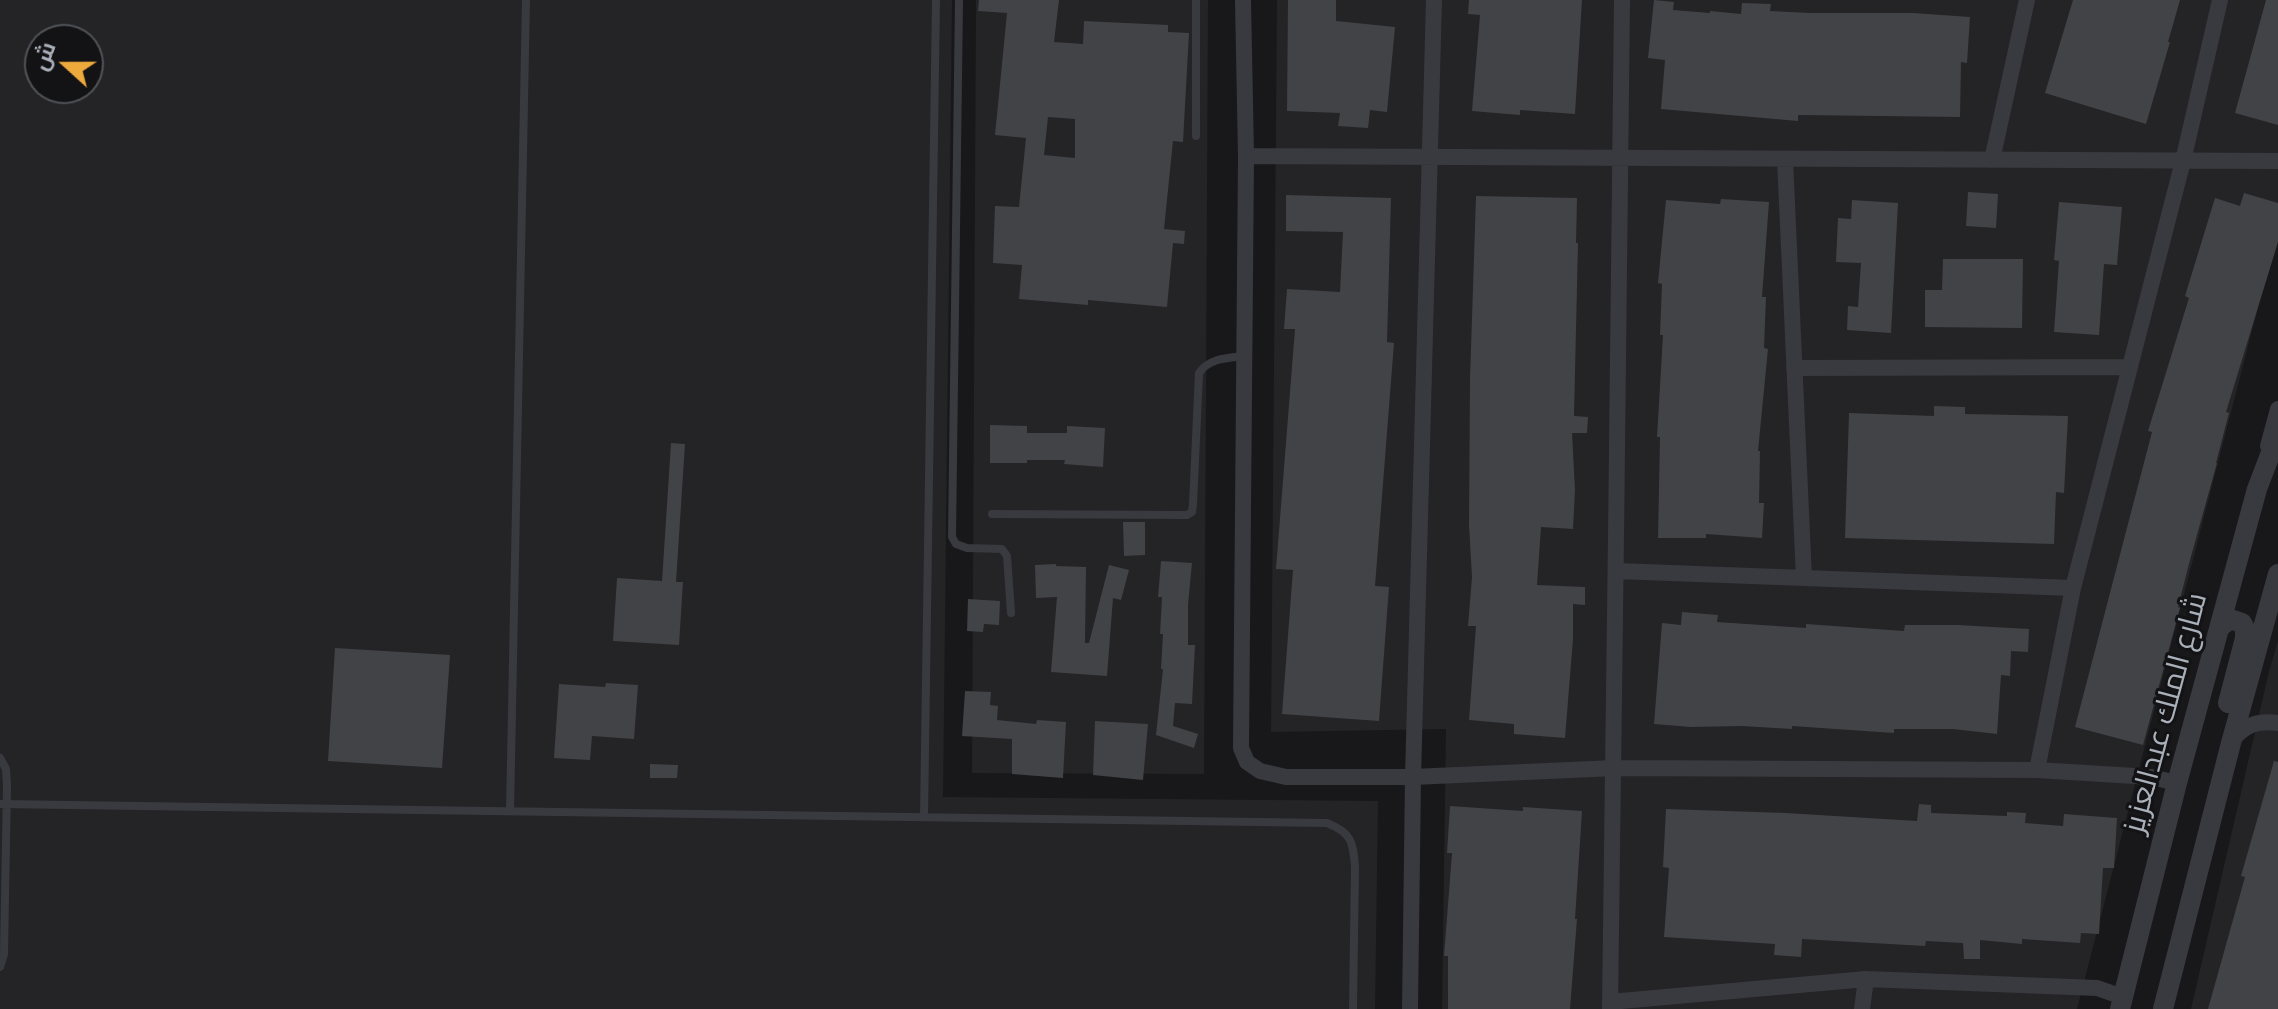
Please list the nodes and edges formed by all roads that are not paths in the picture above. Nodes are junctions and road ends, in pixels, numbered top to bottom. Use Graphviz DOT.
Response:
graph roads {
  1 [pos="526,0"];
  2 [pos="936,0"];
  3 [pos="959,0"];
  4 [pos="1196,0"];
  5 [pos="1243,0"];
  6 [pos="1434,0"];
  7 [pos="1622,0"];
  8 [pos="2027,0"];
  9 [pos="2220,0"];
  10 [pos="1196,136"];
  11 [pos="1246,156"];
  12 [pos="1429,157"];
  13 [pos="1619,158"];
  14 [pos="1785,159"];
  15 [pos="1992,160"];
  16 [pos="2183,161"];
  17 [pos="2278,161"];
  18 [pos="1244,356"];
  19 [pos="2130,367"];
  20 [pos="1794,368"];
  21 [pos="2278,409"];
  22 [pos="2278,434"];
  23 [pos="2257,489"];
  24 [pos="992,514"];
  25 [pos="1617,571"];
  26 [pos="2278,574"];
  27 [pos="1804,578"];
  28 [pos="2073,588"];
  29 [pos="1011,613"];
  30 [pos="2219,628"];
  31 [pos="2278,723"];
  32 [pos="2231,743"];
  33 [pos="0,758"];
  34 [pos="1615,768"];
  35 [pos="2037,770"];
  36 [pos="1413,777"];
  37 [pos="2177,783"];
  38 [pos="2,803"];
  39 [pos="510,811"];
  40 [pos="924,817"];
  41 [pos="2205,845"];
  42 [pos="0,967"];
  43 [pos="1866,979"];
  44 [pos="2121,1003"];
  45 [pos="1610,1006"];
  46 [pos="1353,1009"];
  47 [pos="1410,1009"];
  48 [pos="1862,1009"];
  49 [pos="2163,1009"];
  1 -- 39 [label="lane"];
  2 -- 40 [label="lane"];
  3 -- 29 [label="lane"];
  4 -- 10 [label="lane"];
  5 -- 11 [label="street"];
  6 -- 12 [label="street"];
  7 -- 13 [label="street"];
  8 -- 15 [label="street"];
  9 -- 16 [label="street"];
  11 -- 12 [label="street"];
  11 -- 18 [label="street"];
  12 -- 13 [label="street"];
  12 -- 36 [label="street"];
  13 -- 14 [label="street"];
  13 -- 25 [label="street"];
  14 -- 15 [label="street"];
  14 -- 20 [label="street"];
  15 -- 16 [label="street"];
  16 -- 17 [label="street"];
  16 -- 19 [label="street"];
  18 -- 24 [label="lane"];
  18 -- 36 [label="street"];
  19 -- 20 [label="street"];
  19 -- 28 [label="street"];
  20 -- 27 [label="street"];
  21 -- 23 [label="street"];
  22 -- 23 [label="street, شارع الملك عبدالعزيز"];
  23 -- 30 [label="street, شارع الملك عبدالعزيز"];
  25 -- 27 [label="street"];
  25 -- 34 [label="street"];
  26 -- 32 [label="street"];
  27 -- 28 [label="street"];
  28 -- 35 [label="street"];
  30 -- 37 [label="street, شارع الملك عبدالعزيز"];
  30 -- 41 [label="street"];
  31 -- 32 [label="street"];
  32 -- 41 [label="street"];
  33 -- 38 [label="lane"];
  34 -- 35 [label="street"];
  34 -- 36 [label="street"];
  34 -- 45 [label="street"];
  35 -- 37 [label="street"];
  36 -- 47 [label="street"];
  37 -- 44 [label="street, شارع الملك عبدالعزيز"];
  38 -- 39 [label="lane"];
  38 -- 42 [label="lane"];
  39 -- 40 [label="lane"];
  40 -- 46 [label="lane"];
  41 -- 49 [label="street"];
  43 -- 44 [label="street"];
  43 -- 45 [label="street"];
  43 -- 48 [label="street"];
}
